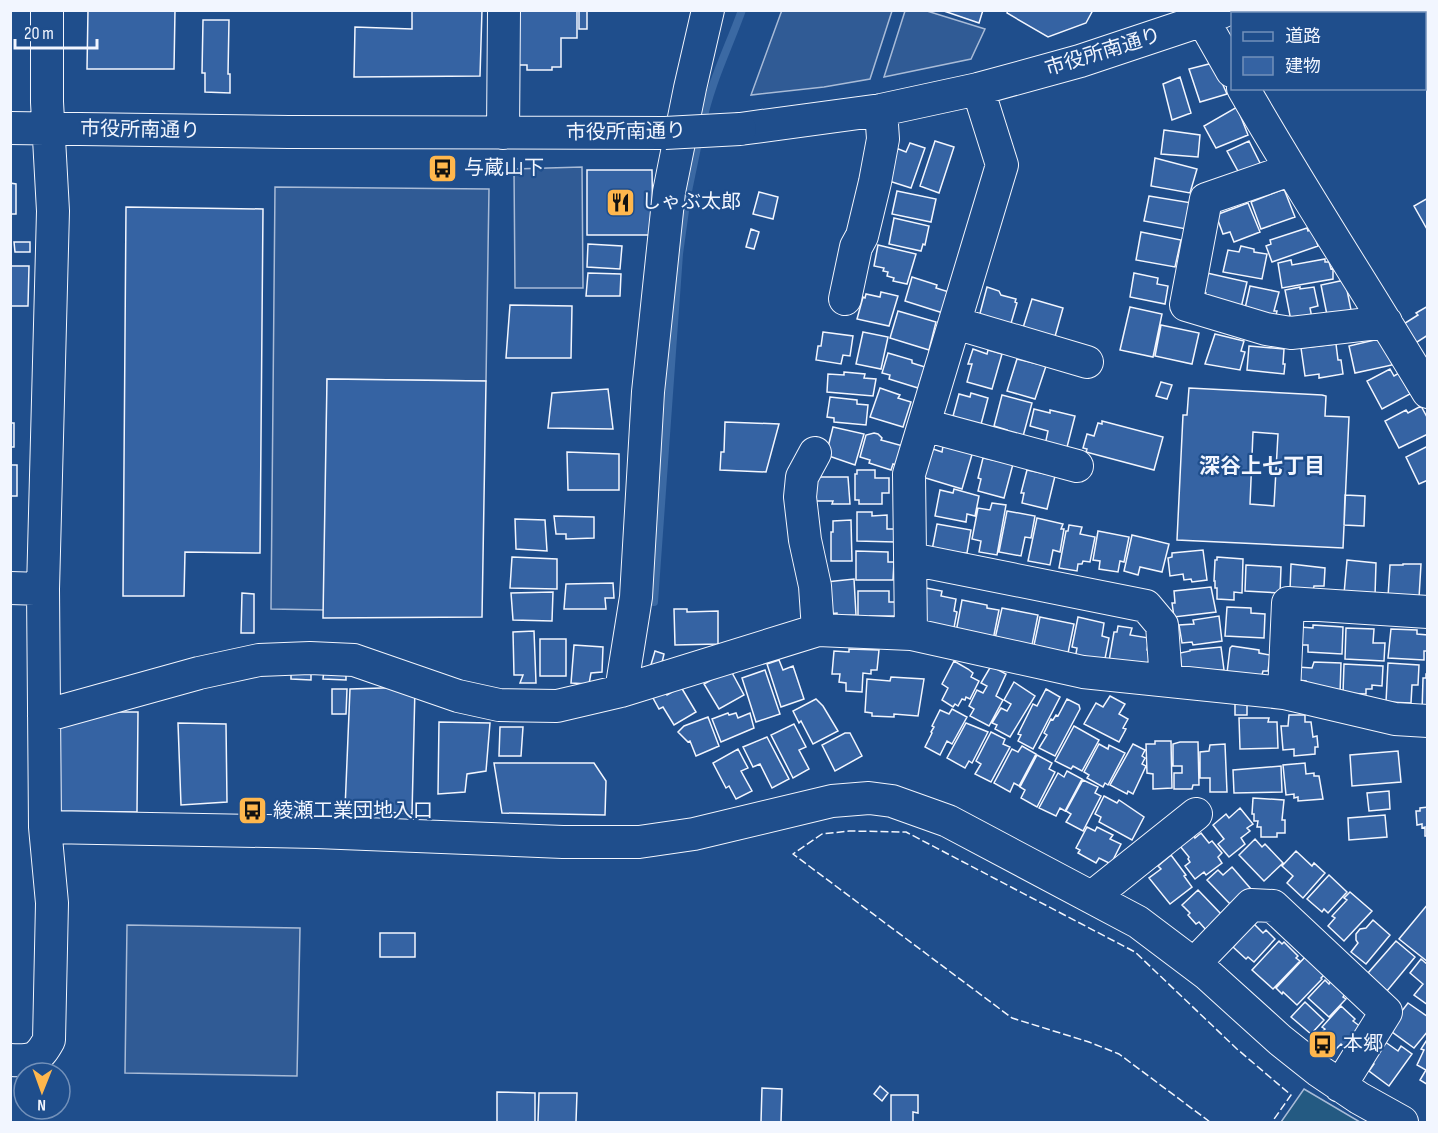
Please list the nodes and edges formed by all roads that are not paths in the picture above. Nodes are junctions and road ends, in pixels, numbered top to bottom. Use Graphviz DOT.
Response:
graph roads {
  1 [pos="47,10"];
  2 [pos="504,10"];
  3 [pos="708,10"];
  4 [pos="1215,15"];
  5 [pos="1231,65"];
  6 [pos="978,89"];
  7 [pos="1244,90"];
  8 [pos="881,110"];
  9 [pos="10,128"];
  10 [pos="49,129"];
  11 [pos="503,133"];
  12 [pos="1290,170"];
  13 [pos="845,298"];
  14 [pos="1386,322"];
  15 [pos="955,323"];
  16 [pos="1087,362"];
  17 [pos="1428,392"];
  18 [pos="924,425"];
  19 [pos="815,453"];
  20 [pos="1077,466"];
  21 [pos="911,559"];
  22 [pos="10,588"];
  23 [pos="43,589"];
  24 [pos="1428,612"];
  25 [pos="818,630"];
  26 [pos="911,634"];
  27 [pos="1166,680"];
  28 [pos="621,691"];
  29 [pos="1284,693"];
  30 [pos="44,716"];
  31 [pos="1428,722"];
  32 [pos="1196,814"];
  33 [pos="45,828"];
  34 [pos="1092,897"];
  35 [pos="1194,964"];
  36 [pos="10,1060"];
  37 [pos="1340,1086"];
  38 [pos="1402,1122"];
  1 -- 10 [label="street"];
  2 -- 11 [label="street"];
  3 -- 28 [label="street"];
  4 -- 5 [label="street"];
  4 -- 6 [label="street, 市役所南通り"];
  6 -- 8 [label="street, 市役所南通り"];
  6 -- 15 [label="street"];
  7 -- 12 [label="street"];
  8 -- 11 [label="street, 市役所南通り, bridge"];
  8 -- 13 [label="street"];
  9 -- 10 [label="street, 市役所南通り"];
  10 -- 11 [label="street, 市役所南通り"];
  10 -- 23 [label="street"];
  12 -- 14 [label="street"];
  12 -- 14 [label="street"];
  14 -- 17 [label="street"];
  15 -- 16 [label="street"];
  15 -- 18 [label="street"];
  18 -- 20 [label="street"];
  18 -- 21 [label="street"];
  19 -- 25 [label="street"];
  21 -- 26 [label="street"];
  21 -- 27 [label="street"];
  22 -- 23 [label="street"];
  23 -- 30 [label="street"];
  24 -- 29 [label="street"];
  25 -- 26 [label="street"];
  25 -- 28 [label="street"];
  26 -- 27 [label="street"];
  27 -- 29 [label="street"];
  28 -- 30 [label="street"];
  29 -- 31 [label="street"];
  30 -- 33 [label="street"];
  32 -- 34 [label="street"];
  33 -- 34 [label="street"];
  33 -- 36 [label="street"];
  34 -- 35 [label="street"];
  35 -- 37 [label="street"];
  35 -- 37 [label="street"];
  37 -- 38 [label="street"];
}
